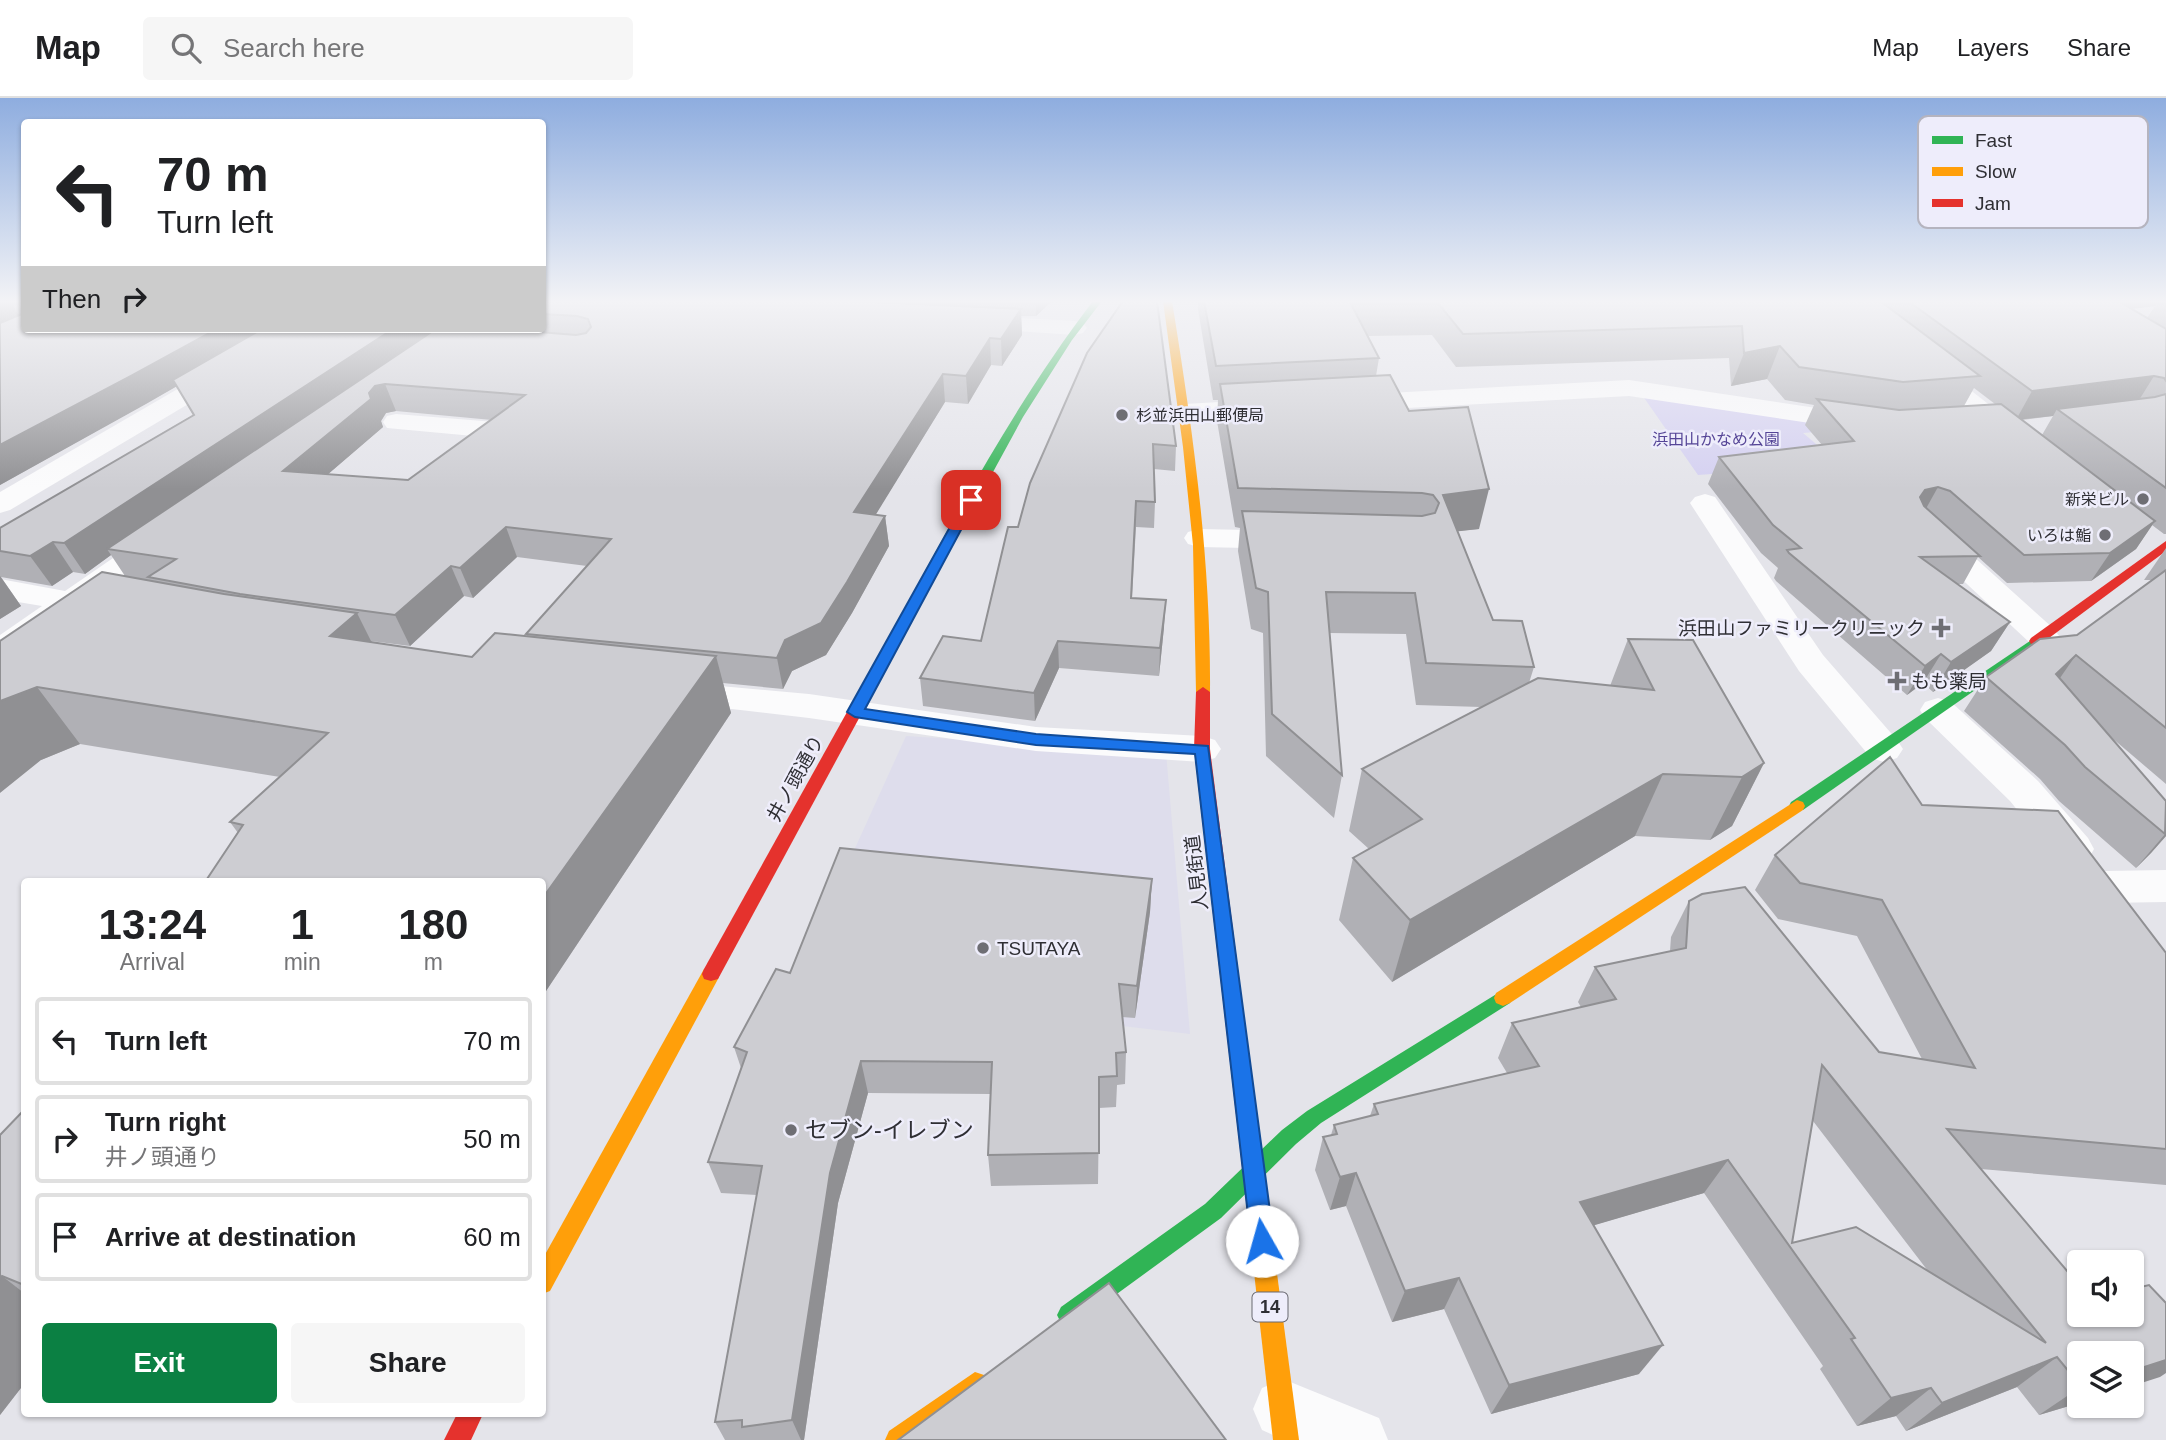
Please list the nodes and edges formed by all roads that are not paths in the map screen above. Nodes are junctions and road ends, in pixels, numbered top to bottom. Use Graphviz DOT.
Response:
graph roads {
  1 [pos="239,364"];
  2 [pos="1050,364"];
  3 [pos="1177,364"];
  4 [pos="1925,364"];
  5 [pos="1325,404"];
  6 [pos="1298,406"];
  7 [pos="1185,412"];
  8 [pos="1951,421"];
  9 [pos="396,422"];
  10 [pos="1885,426"];
  11 [pos="495,430"];
  12 [pos="1705,503"];
  13 [pos="0,504"];
  14 [pos="186,522"];
  15 [pos="1922,526"];
  16 [pos="2138,532"];
  17 [pos="1199,538"];
  18 [pos="1319,541"];
  19 [pos="2163,547"];
  20 [pos="0,589"];
  21 [pos="71,602"];
  22 [pos="138,614"];
  23 [pos="2042,636"];
  24 [pos="0,651"];
  25 [pos="649,691"];
  26 [pos="1938,710"];
  27 [pos="855,712"];
  28 [pos="1202,749"];
  29 [pos="1884,749"];
  30 [pos="2166,886"];
  31 [pos="1254,1173"];
  32 [pos="546,1276"];
  33 [pos="1055,1325"];
  34 [pos="988,1374"];
  35 [pos="469,1417"];
  36 [pos="1285,1425"];
  37 [pos="457,1440"];
  38 [pos="898,1440"];
  39 [pos="1357,1440"];
  1 -- 13 [label="street"];
  2 -- 27 [label="main road, 井ノ頭通り"];
  3 -- 7 [label="main road, 人見街道 / 14"];
  4 -- 8 [label="street"];
  5 -- 10 [label="street"];
  6 -- 7 [label="street"];
  7 -- 17 [label="main road, 人見街道 / 14"];
  9 -- 11 [label="street"];
  12 -- 29 [label="street"];
  14 -- 21 [label="street"];
  15 -- 23 [label="street"];
  16 -- 19 [label="street"];
  17 -- 18 [label="street"];
  17 -- 28 [label="main road, 人見街道 / 14"];
  19 -- 23 [label="main road"];
  20 -- 21 [label="street"];
  21 -- 22 [label="street"];
  21 -- 24 [label="street"];
  23 -- 26 [label="main road"];
  25 -- 27 [label="street"];
  26 -- 29 [label="main road"];
  26 -- 30 [label="street"];
  27 -- 28 [label="street"];
  27 -- 32 [label="main road, 井ノ頭通り"];
  28 -- 31 [label="main road, 人見街道 / 14"];
  29 -- 31 [label="main road"];
  31 -- 33 [label="main road"];
  31 -- 36 [label="main road, 人見街道 / 14"];
  34 -- 38 [label="main road"];
  35 -- 37 [label="main road"];
  36 -- 39 [label="street"];
}
